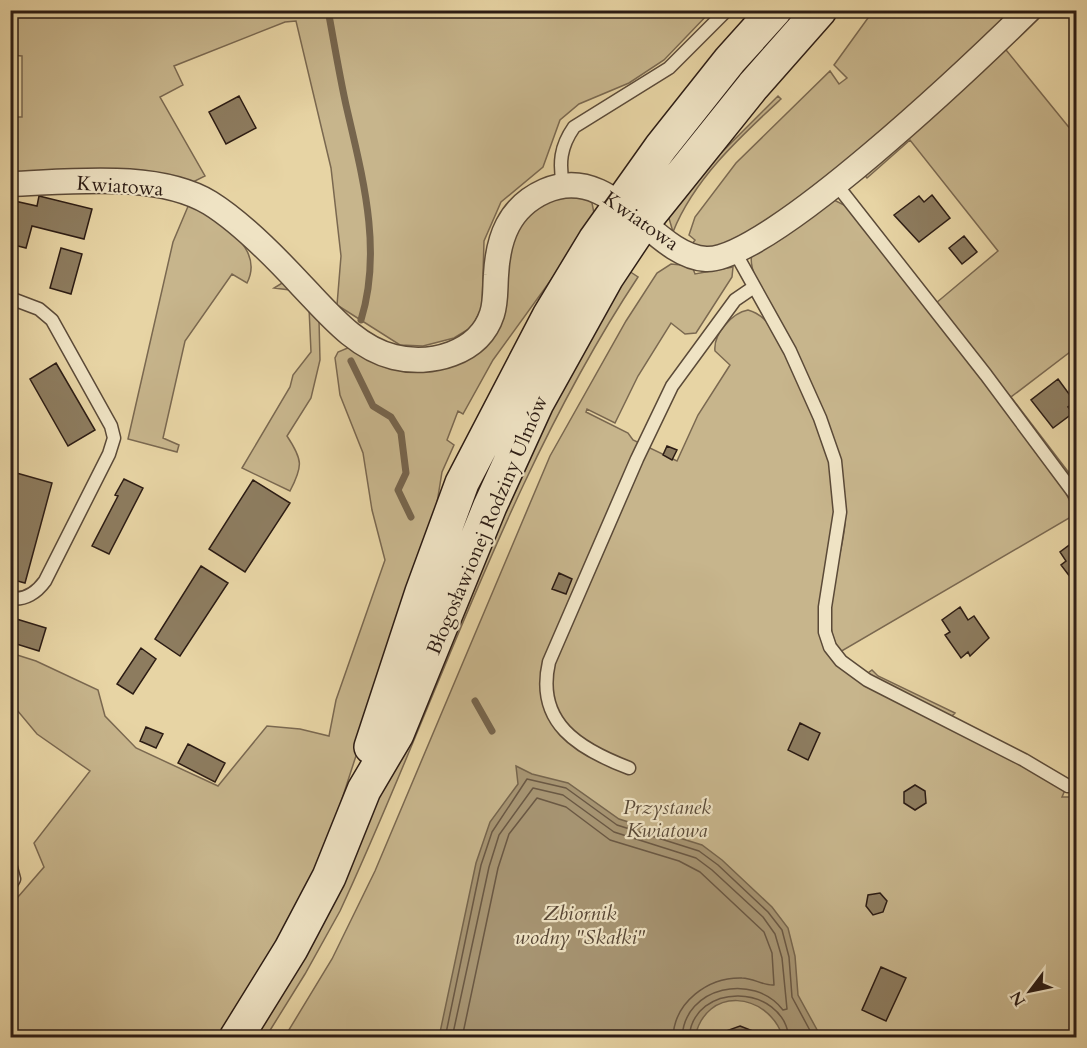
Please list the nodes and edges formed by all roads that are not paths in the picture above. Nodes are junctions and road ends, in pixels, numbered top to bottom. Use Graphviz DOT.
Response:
graph roads {
  1 [pos="727,10"];
  2 [pos="775,10"];
  3 [pos="820,10"];
  4 [pos="1029,10"];
  5 [pos="10,183"];
  6 [pos="836,184"];
  7 [pos="563,186"];
  8 [pos="631,213"];
  9 [pos="735,252"];
  10 [pos="754,287"];
  11 [pos="10,298"];
  12 [pos="1077,496"];
  13 [pos="10,598"];
  14 [pos="629,768"];
  15 [pos="1068,786"];
  16 [pos="10,864"];
  17 [pos="10,886"];
  18 [pos="236,1038"];
  1 -- 7 [label="lane"];
  2 -- 8 [label="main road, Błogosławionej Rodziny Ulmów"];
  3 -- 8 [label="main road, Błogosławionej Rodziny Ulmów"];
  4 -- 6 [label="street, Kwiatowa"];
  5 -- 7 [label="street, Kwiatowa"];
  6 -- 9 [label="street, Kwiatowa"];
  6 -- 12 [label="lane"];
  7 -- 8 [label="street, Kwiatowa"];
  8 -- 9 [label="street, Kwiatowa"];
  8 -- 18 [label="main road, Błogosławionej Rodziny Ulmów"];
  9 -- 10 [label="lane"];
  10 -- 14 [label="lane"];
  10 -- 15 [label="lane"];
  11 -- 13 [label="lane"];
  16 -- 17 [label="lane"];
}
